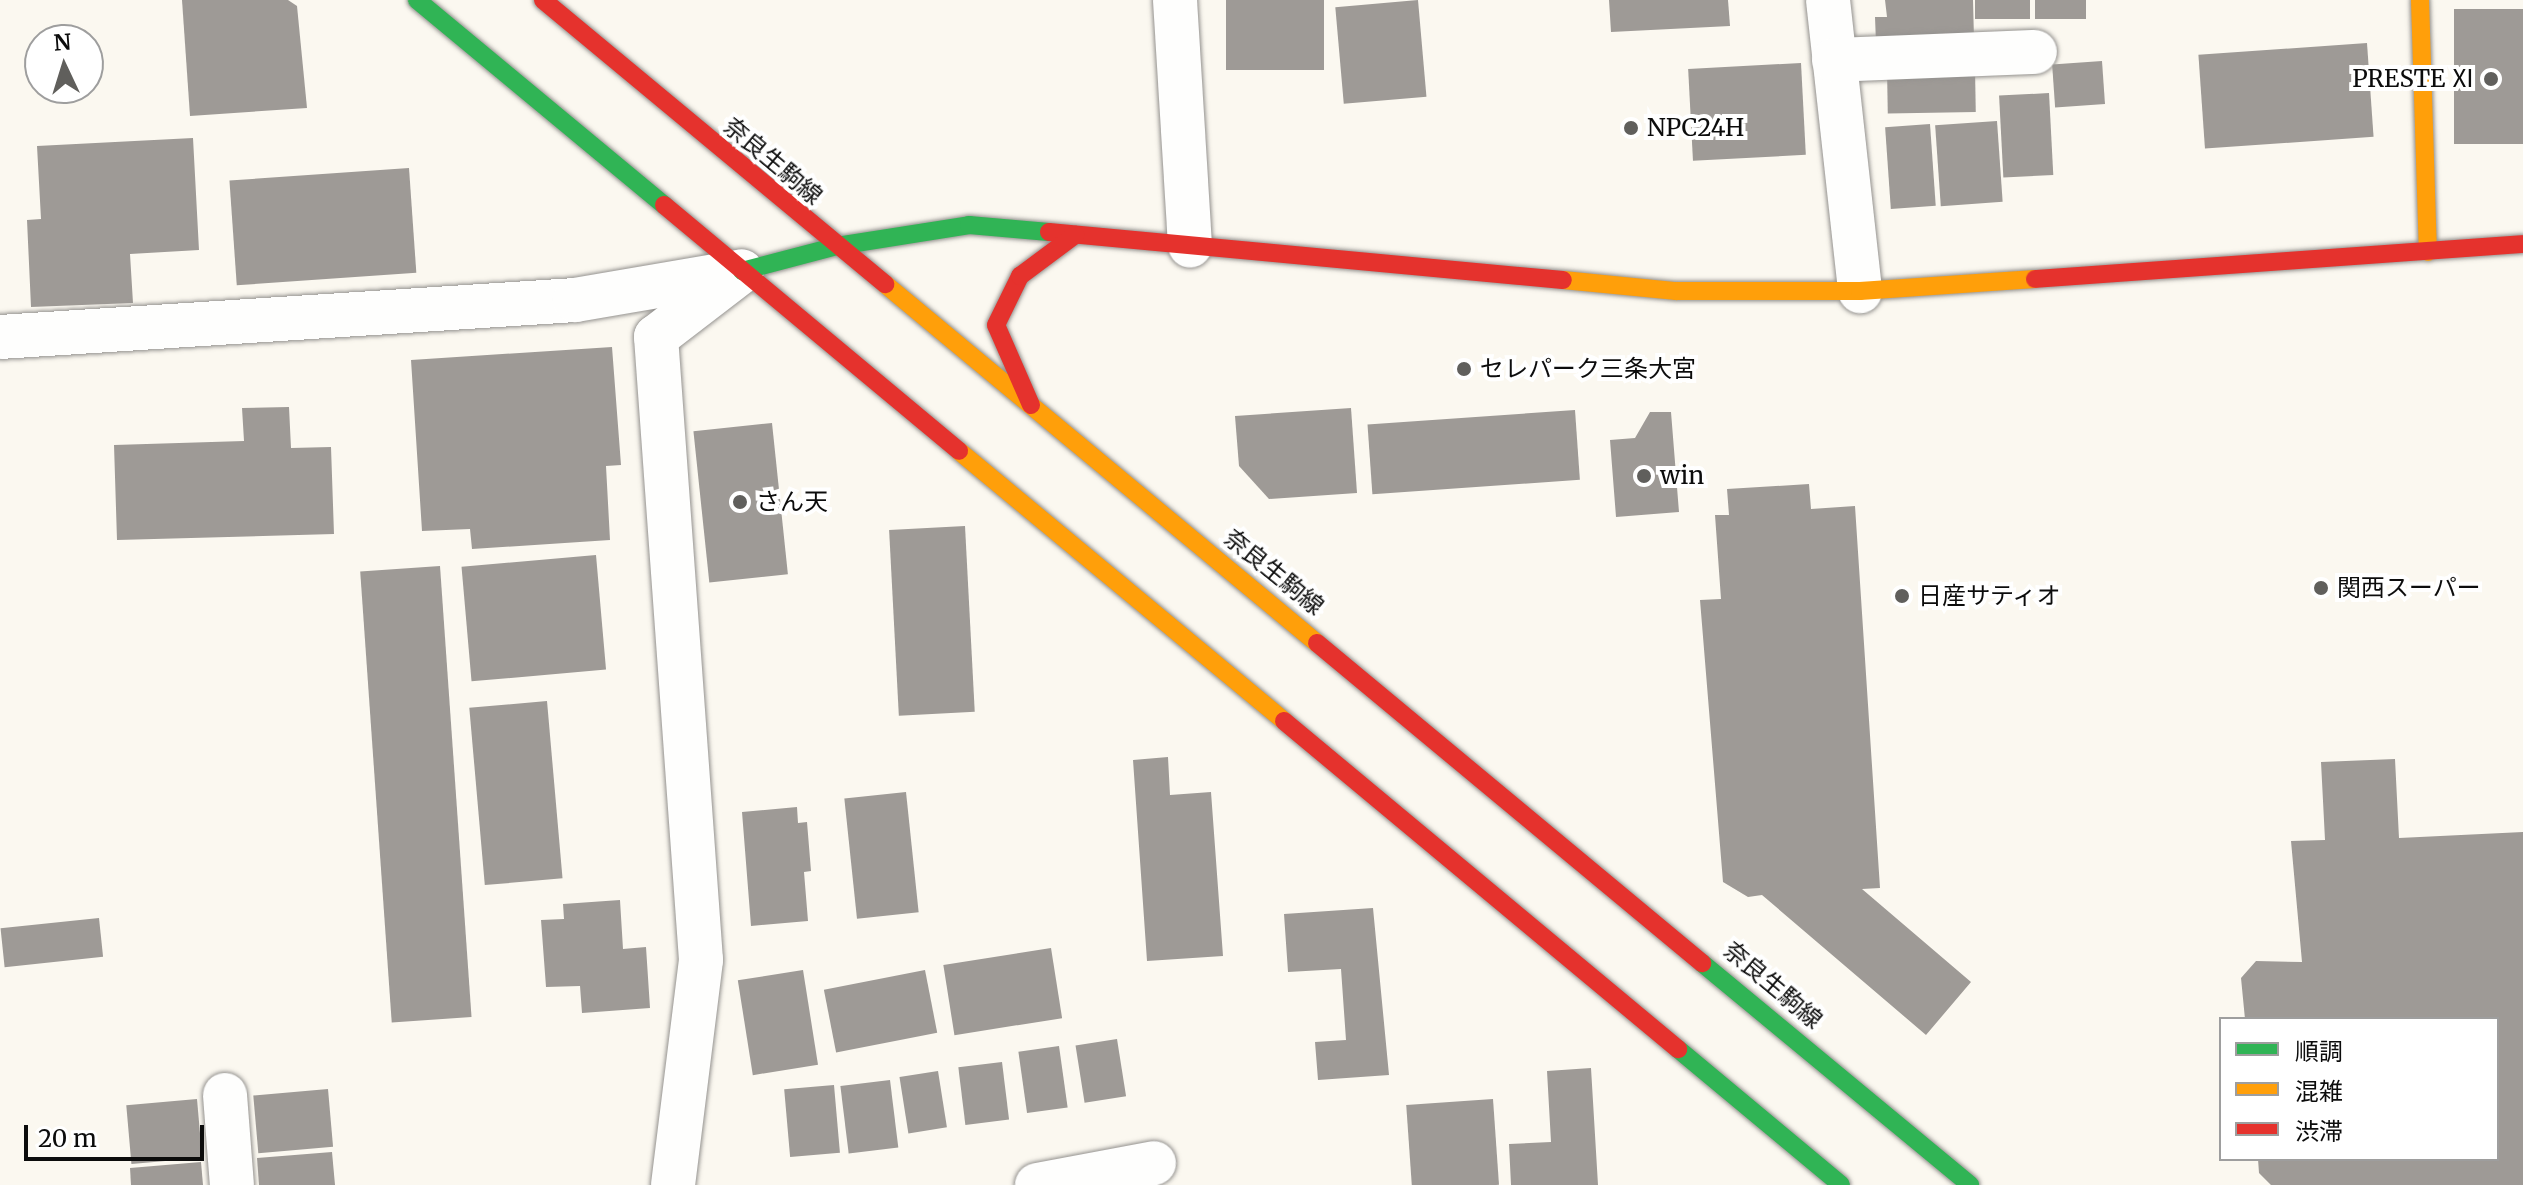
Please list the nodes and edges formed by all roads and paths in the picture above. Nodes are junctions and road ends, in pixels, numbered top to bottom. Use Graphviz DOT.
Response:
graph roads {
  1 [pos="417,0"];
  2 [pos="543,0"];
  3 [pos="1175,0"];
  4 [pos="1828,0"];
  5 [pos="2420,0"];
  6 [pos="2035,52"];
  7 [pos="1834,60"];
  8 [pos="1075,235"];
  9 [pos="2523,244"];
  10 [pos="837,246"];
  11 [pos="1190,246"];
  12 [pos="2428,252"];
  13 [pos="742,271"];
  14 [pos="1860,291"];
  15 [pos="0,337"];
  16 [pos="1031,405"];
  17 [pos="225,1095"];
  18 [pos="1154,1163"];
  19 [pos="232,1185"];
  20 [pos="673,1185"];
  21 [pos="1037,1185"];
  22 [pos="1841,1185"];
  23 [pos="1970,1185"];
  1 -- 13 [label="main road"];
  2 -- 10 [label="main road, 奈良生駒線"];
  3 -- 11 [label="street"];
  4 -- 7 [label="street"];
  5 -- 12 [label="main road"];
  6 -- 7 [label="street"];
  7 -- 14 [label="street"];
  8 -- 10 [label="main road"];
  8 -- 11 [label="main road"];
  8 -- 16 [label="main road"];
  9 -- 12 [label="main road"];
  10 -- 13 [label="main road"];
  10 -- 16 [label="main road, 奈良生駒線"];
  11 -- 14 [label="main road"];
  12 -- 14 [label="main road"];
  13 -- 15 [label="street"];
  13 -- 20 [label="street"];
  13 -- 22 [label="main road"];
  16 -- 23 [label="main road, 奈良生駒線"];
  17 -- 19 [label="street"];
  18 -- 21 [label="street"];
}
